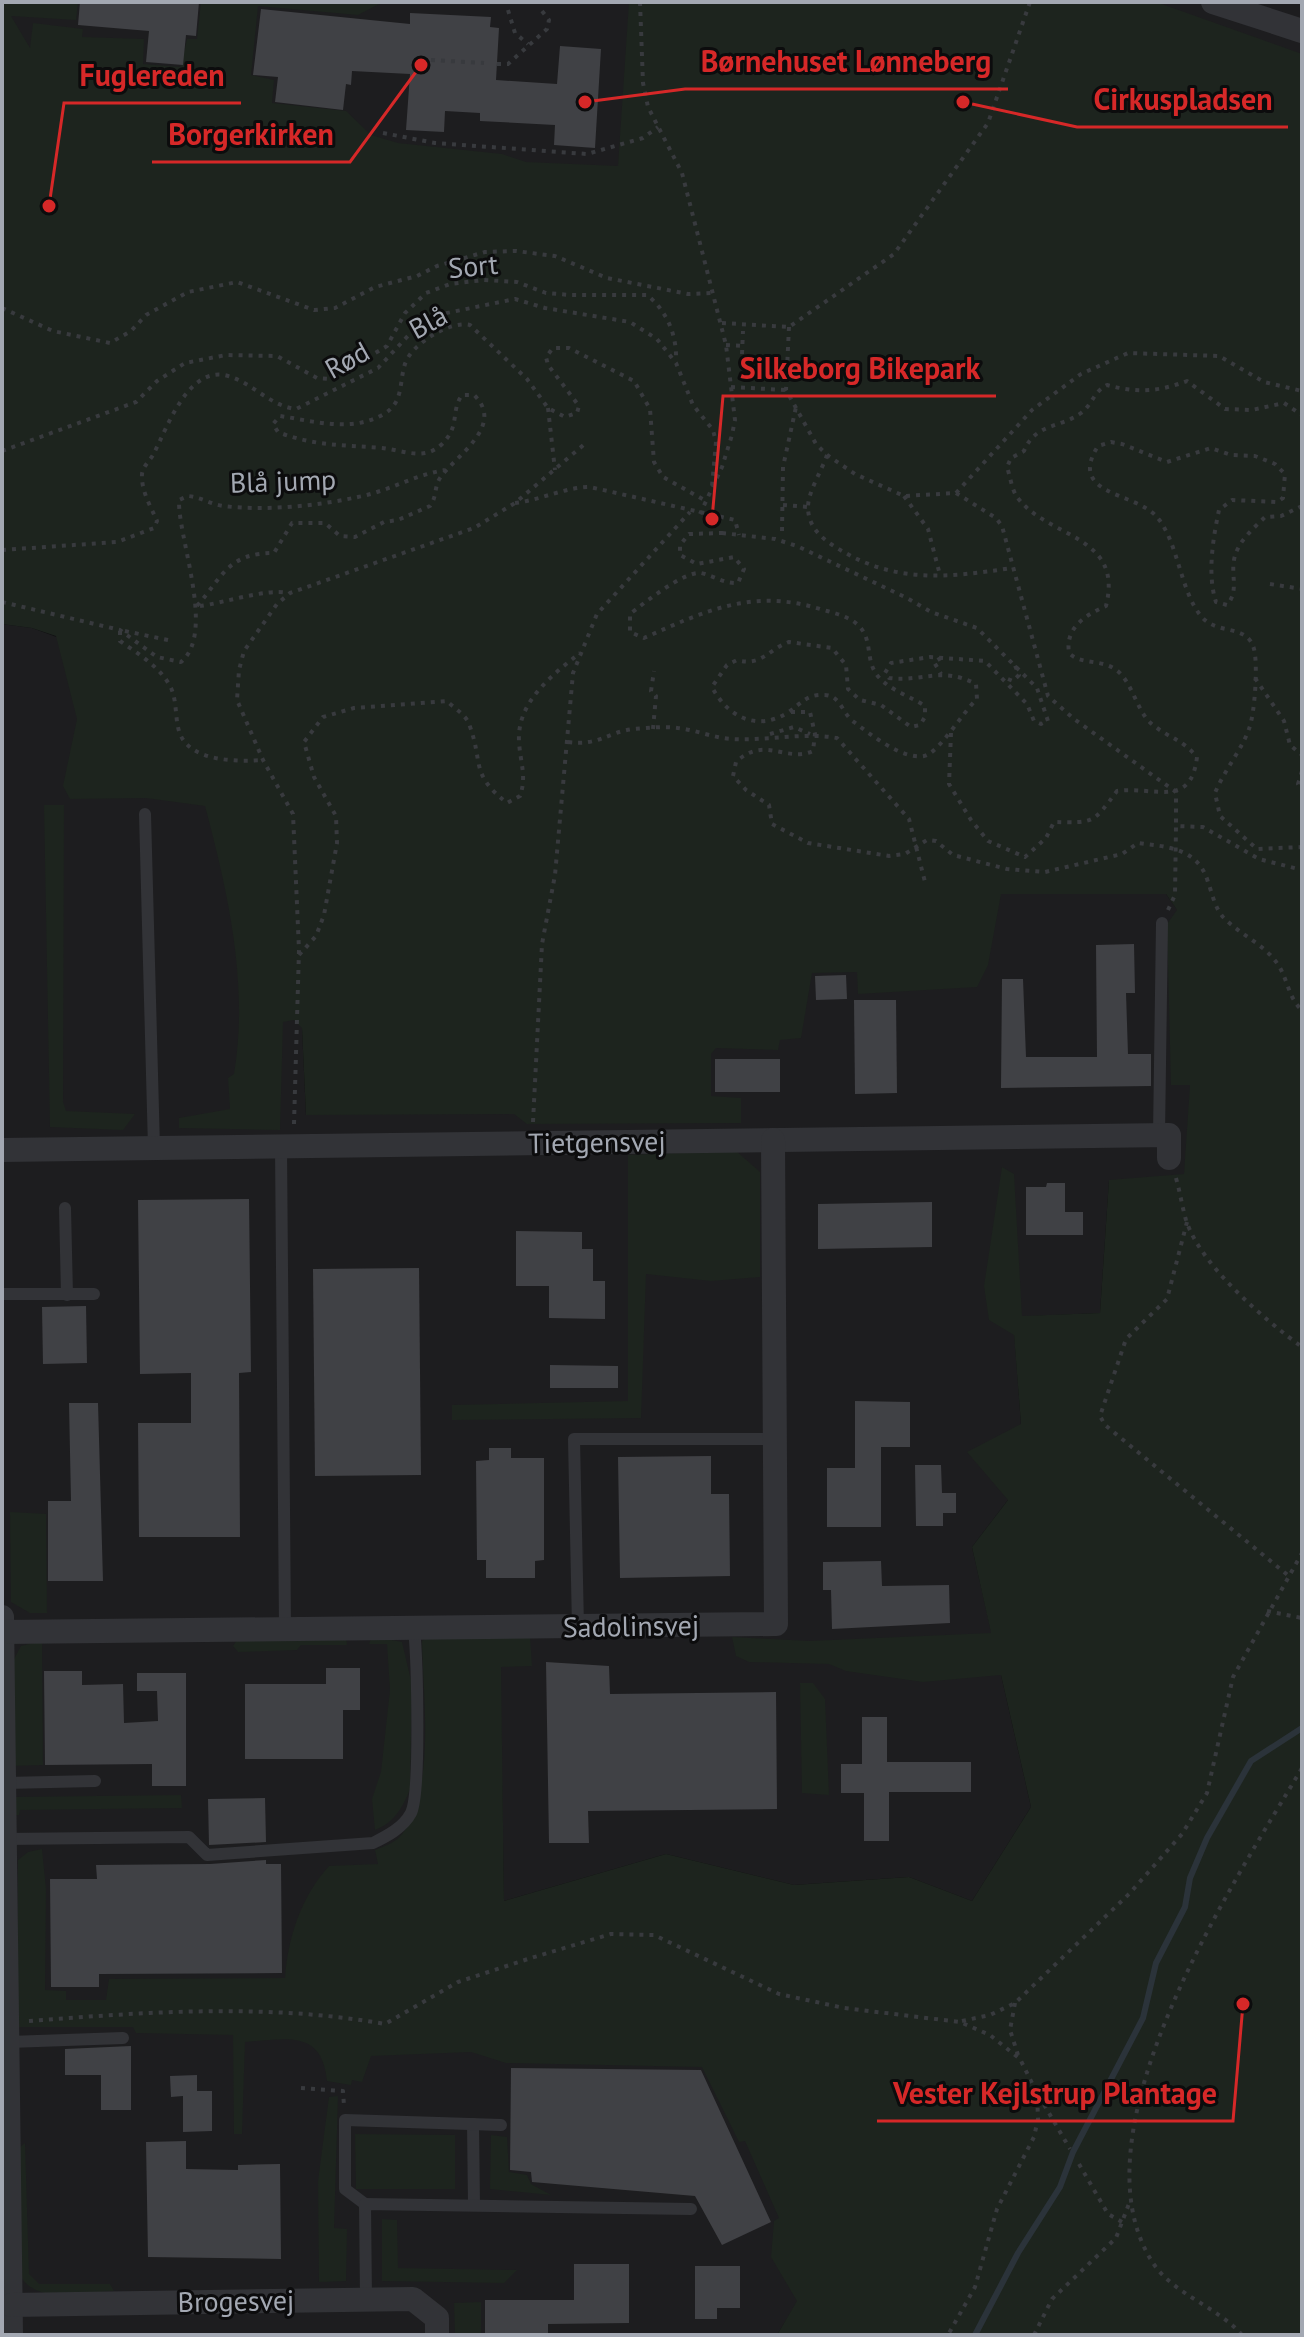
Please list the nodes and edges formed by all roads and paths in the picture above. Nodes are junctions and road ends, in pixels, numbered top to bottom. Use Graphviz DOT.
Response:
graph roads {
  1 [pos="640,2"];
  2 [pos="1030,2"];
  3 [pos="1213,2"];
  4 [pos="1259,9"];
  5 [pos="508,10"];
  6 [pos="542,11"];
  7 [pos="1302,31"];
  8 [pos="529,45"];
  9 [pos="431,60"];
  10 [pos="484,63"];
  11 [pos="497,64"];
  12 [pos="658,127"];
  13 [pos="383,133"];
  14 [pos="712,293"];
  15 [pos="2,308"];
  16 [pos="722,323"];
  17 [pos="789,327"];
  18 [pos="743,331"];
  19 [pos="726,345"];
  20 [pos="743,346"];
  21 [pos="742,354"];
  22 [pos="676,363"];
  23 [pos="731,387"];
  24 [pos="786,390"];
  25 [pos="1302,391"];
  26 [pos="796,407"];
  27 [pos="548,408"];
  28 [pos="1302,415"];
  29 [pos="587,442"];
  30 [pos="2,451"];
  31 [pos="827,455"];
  32 [pos="447,469"];
  33 [pos="555,471"];
  34 [pos="712,486"];
  35 [pos="956,493"];
  36 [pos="904,496"];
  37 [pos="706,501"];
  38 [pos="515,503"];
  39 [pos="783,505"];
  40 [pos="1302,506"];
  41 [pos="808,507"];
  42 [pos="690,512"];
  43 [pos="700,514"];
  44 [pos="782,531"];
  45 [pos="739,535"];
  46 [pos="2,550"];
  47 [pos="1013,568"];
  48 [pos="940,575"];
  49 [pos="1270,584"];
  50 [pos="1302,589"];
  51 [pos="290,593"];
  52 [pos="2,602"];
  53 [pos="197,606"];
  54 [pos="120,630"];
  55 [pos="168,640"];
  56 [pos="580,653"];
  57 [pos="943,657"];
  58 [pos="1013,661"];
  59 [pos="654,671"];
  60 [pos="941,674"];
  61 [pos="1255,678"];
  62 [pos="1006,679"];
  63 [pos="787,713"];
  64 [pos="653,729"];
  65 [pos="951,730"];
  66 [pos="812,734"];
  67 [pos="768,735"];
  68 [pos="568,742"];
  69 [pos="1302,755"];
  70 [pos="263,760"];
  71 [pos="1302,771"];
  72 [pos="1302,789"];
  73 [pos="1176,792"];
  74 [pos="145,814"];
  75 [pos="1176,826"];
  76 [pos="918,843"];
  77 [pos="1302,847"];
  78 [pos="1176,849"];
  79 [pos="1302,870"];
  80 [pos="925,882"];
  81 [pos="1162,923"];
  82 [pos="299,955"];
  83 [pos="1302,1010"];
  84 [pos="1159,1135"];
  85 [pos="773,1140"];
  86 [pos="532,1143"];
  87 [pos="288,1147"];
  88 [pos="154,1148"];
  89 [pos="2,1150"];
  90 [pos="1169,1158"];
  91 [pos="65,1208"];
  92 [pos="1187,1222"];
  93 [pos="2,1294"];
  94 [pos="94,1294"];
  95 [pos="67,1295"];
  96 [pos="1302,1347"];
  97 [pos="775,1439"];
  98 [pos="1302,1553"];
  99 [pos="1290,1577"];
  100 [pos="1267,1611"];
  101 [pos="2,1617"];
  102 [pos="1302,1618"];
  103 [pos="578,1627"];
  104 [pos="414,1628"];
  105 [pos="285,1629"];
  106 [pos="2,1632"];
  107 [pos="1302,1768"];
  108 [pos="95,1781"];
  109 [pos="5,1783"];
  110 [pos="6,1839"];
  111 [pos="5,1940"];
  112 [pos="1015,2003"];
  113 [pos="960,2022"];
  114 [pos="9,2032"];
  115 [pos="123,2038"];
  116 [pos="1020,2059"];
  117 [pos="301,2088"];
  118 [pos="1037,2093"];
  119 [pos="345,2120"];
  120 [pos="473,2124"];
  121 [pos="501,2125"];
  122 [pos="1070,2149"];
  123 [pos="1079,2164"];
  124 [pos="1131,2199"];
  125 [pos="365,2204"];
  126 [pos="474,2205"];
  127 [pos="691,2209"];
  128 [pos="1122,2222"];
  129 [pos="366,2298"];
  130 [pos="8,2319"];
  131 [pos="437,2335"];
  132 [pos="948,2335"];
  133 [pos="1034,2335"];
  134 [pos="1242,2335"];
  1 -- 12 [label="path"];
  2 -- 17 [label="path"];
  3 -- 4 [label="street"];
  4 -- 7 [label="street"];
  5 -- 8 [label="path"];
  6 -- 8 [label="path"];
  8 -- 11 [label="path"];
  9 -- 10 [label="path"];
  12 -- 13 [label="path"];
  12 -- 14 [label="path"];
  14 -- 15 [label="path"];
  14 -- 16 [label="path"];
  16 -- 17 [label="path"];
  16 -- 19 [label="path"];
  17 -- 24 [label="path"];
  18 -- 20 [label="path"];
  19 -- 20 [label="path"];
  19 -- 23 [label="path"];
  20 -- 21 [label="path"];
  22 -- 30 [label="path, Sort"];
  22 -- 34 [label="path, Rød"];
  22 -- 46 [label="path, Rød"];
  23 -- 24 [label="path"];
  23 -- 34 [label="path"];
  24 -- 26 [label="path"];
  25 -- 35 [label="path"];
  26 -- 31 [label="path"];
  26 -- 39 [label="path"];
  27 -- 32 [label="path, Blå"];
  27 -- 33 [label="path"];
  27 -- 37 [label="path"];
  28 -- 73 [label="path"];
  29 -- 33 [label="path"];
  31 -- 36 [label="path"];
  31 -- 41 [label="path"];
  32 -- 53 [label="path"];
  32 -- 53 [label="path, Blå jump"];
  33 -- 38 [label="path"];
  34 -- 37 [label="path"];
  35 -- 36 [label="path"];
  35 -- 47 [label="path"];
  36 -- 48 [label="path"];
  37 -- 43 [label="path"];
  38 -- 42 [label="path"];
  38 -- 51 [label="path"];
  39 -- 41 [label="path"];
  39 -- 44 [label="path"];
  40 -- 61 [label="path"];
  41 -- 48 [label="path"];
  42 -- 43 [label="path"];
  42 -- 56 [label="path"];
  43 -- 45 [label="path"];
  45 -- 58 [label="path"];
  45 -- 63 [label="path"];
  47 -- 48 [label="path"];
  47 -- 73 [label="path"];
  49 -- 50 [label="path"];
  51 -- 53 [label="path"];
  51 -- 70 [label="path"];
  52 -- 54 [label="path"];
  53 -- 54 [label="path"];
  54 -- 55 [label="path"];
  54 -- 70 [label="path"];
  56 -- 68 [label="path"];
  56 -- 82 [label="path"];
  57 -- 60 [label="path"];
  57 -- 60 [label="path"];
  57 -- 62 [label="path"];
  58 -- 62 [label="path"];
  58 -- 62 [label="path"];
  59 -- 64 [label="path"];
  60 -- 65 [label="path"];
  61 -- 69 [label="path"];
  61 -- 77 [label="path"];
  63 -- 65 [label="path"];
  63 -- 66 [label="path"];
  64 -- 67 [label="path"];
  64 -- 68 [label="path"];
  65 -- 73 [label="path"];
  66 -- 67 [label="path"];
  66 -- 67 [label="path"];
  66 -- 76 [label="path"];
  66 -- 76 [label="path"];
  68 -- 86 [label="path"];
  70 -- 87 [label="path"];
  71 -- 72 [label="path"];
  73 -- 75 [label="path"];
  74 -- 88 [label="lane"];
  75 -- 78 [label="path"];
  75 -- 79 [label="path"];
  76 -- 78 [label="path"];
  76 -- 80 [label="path"];
  78 -- 81 [label="path"];
  78 -- 83 [label="path"];
  81 -- 84 [label="lane"];
  84 -- 85 [label="street, Tietgensvej"];
  84 -- 90 [label="street"];
  85 -- 86 [label="street, Tietgensvej"];
  85 -- 97 [label="street, Sadolinsvej"];
  86 -- 87 [label="street, Tietgensvej"];
  87 -- 88 [label="street, Tietgensvej"];
  87 -- 105 [label="lane"];
  88 -- 89 [label="street, Tietgensvej"];
  90 -- 92 [label="path"];
  91 -- 95 [label="lane"];
  92 -- 96 [label="path"];
  92 -- 99 [label="path"];
  93 -- 95 [label="lane"];
  94 -- 95 [label="lane"];
  97 -- 103 [label="street, Sadolinsvej"];
  97 -- 103 [label="lane"];
  98 -- 99 [label="path"];
  99 -- 100 [label="path"];
  100 -- 102 [label="path"];
  100 -- 112 [label="path"];
  101 -- 106 [label="street"];
  103 -- 104 [label="street, Sadolinsvej"];
  104 -- 105 [label="street, Sadolinsvej"];
  104 -- 110 [label="lane"];
  105 -- 106 [label="street, Sadolinsvej"];
  106 -- 109 [label="street"];
  107 -- 124 [label="path"];
  108 -- 109 [label="lane"];
  109 -- 110 [label="street"];
  110 -- 111 [label="street"];
  111 -- 114 [label="street"];
  112 -- 113 [label="path"];
  112 -- 116 [label="path"];
  113 -- 114 [label="path"];
  113 -- 116 [label="path"];
  114 -- 115 [label="lane"];
  114 -- 130 [label="street"];
  116 -- 118 [label="path"];
  117 -- 119 [label="path"];
  118 -- 122 [label="path"];
  118 -- 132 [label="path"];
  119 -- 120 [label="lane"];
  119 -- 125 [label="lane"];
  120 -- 121 [label="lane"];
  120 -- 126 [label="lane"];
  123 -- 128 [label="path"];
  124 -- 128 [label="path"];
  124 -- 134 [label="path"];
  125 -- 126 [label="lane"];
  125 -- 129 [label="lane"];
  126 -- 127 [label="lane"];
  128 -- 133 [label="path"];
  129 -- 130 [label="street, Brogesvej"];
  129 -- 131 [label="street, Brogesvej"];
}
